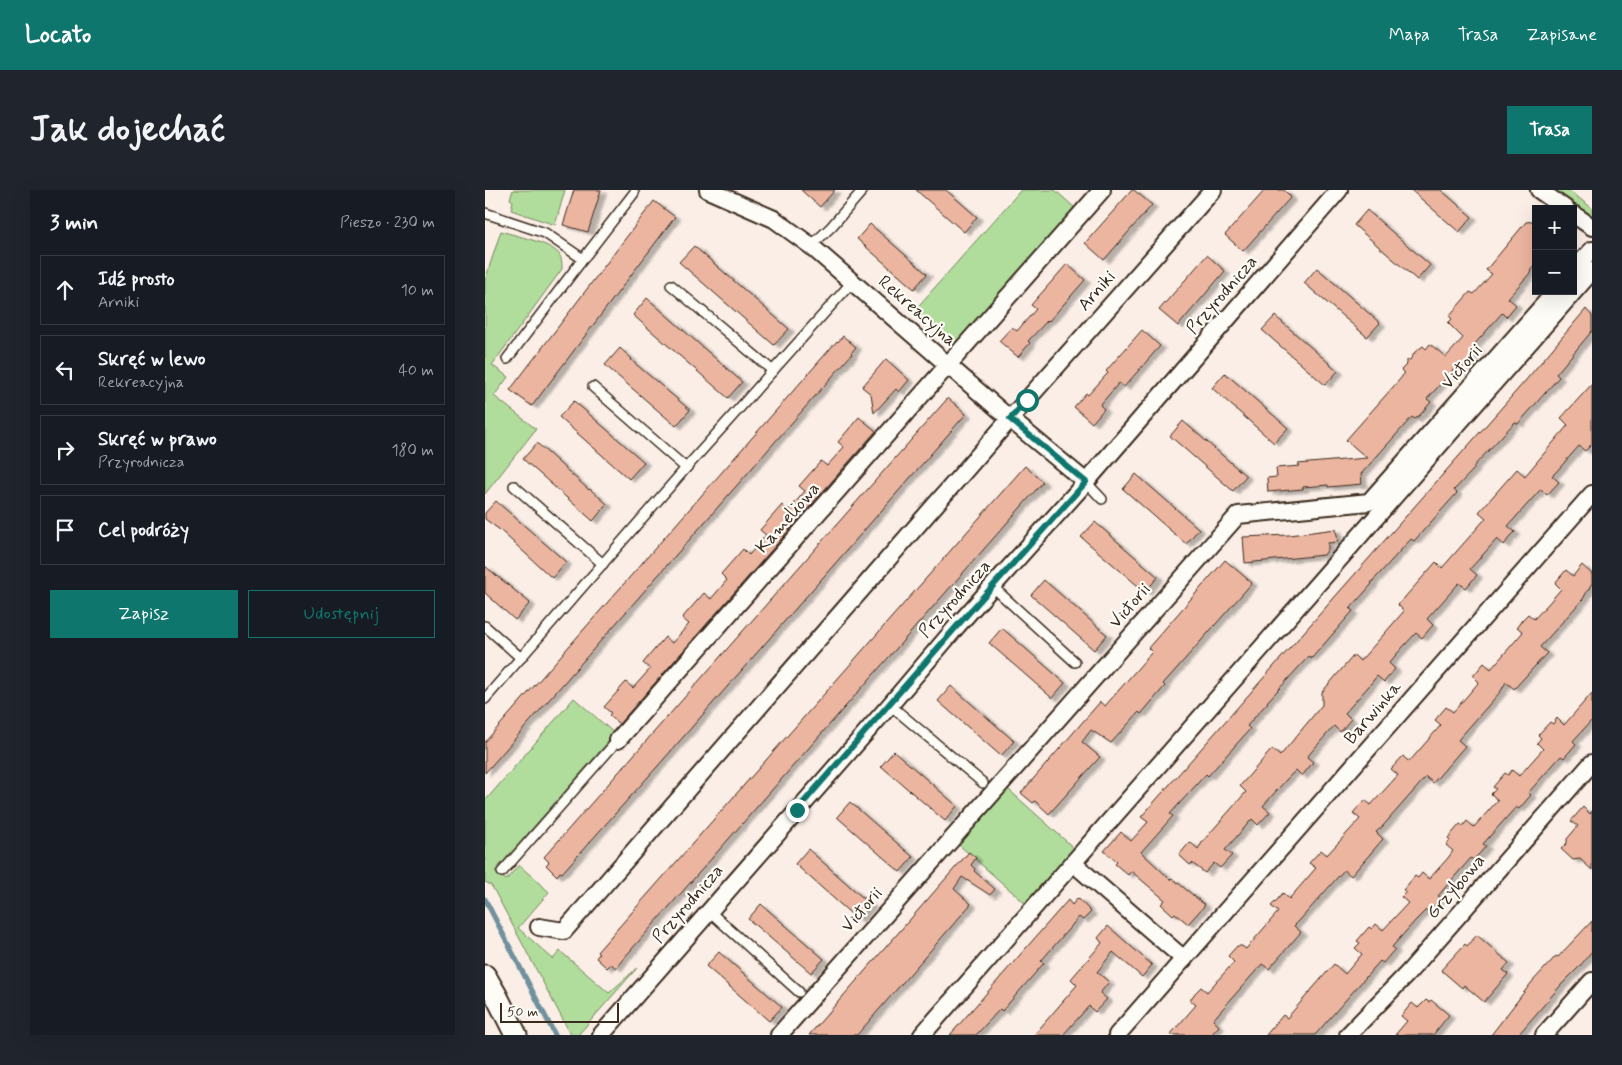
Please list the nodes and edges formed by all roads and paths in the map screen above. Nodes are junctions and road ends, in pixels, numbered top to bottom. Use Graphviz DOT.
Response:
graph roads {
  1 [pos="710,190"];
  2 [pos="863,190"];
  3 [pos="1102,190"];
  4 [pos="1213,190"];
  5 [pos="1339,190"];
  6 [pos="1539,190"];
  7 [pos="634,193"];
  8 [pos="1560,205"];
  9 [pos="485,214"];
  10 [pos="1577,217"];
  11 [pos="1592,227"];
  12 [pos="811,246"];
  13 [pos="1592,250"];
  14 [pos="583,259"];
  15 [pos="1577,267"];
  16 [pos="1592,271"];
  17 [pos="853,281"];
  18 [pos="671,285"];
  19 [pos="1552,295"];
  20 [pos="507,359"];
  21 [pos="949,365"];
  22 [pos="773,371"];
  23 [pos="593,387"];
  24 [pos="1010,419"];
  25 [pos="686,468"];
  26 [pos="1086,482"];
  27 [pos="514,486"];
  28 [pos="1592,494"];
  29 [pos="1102,499"];
  30 [pos="603,564"];
  31 [pos="993,587"];
  32 [pos="485,626"];
  33 [pos="521,658"];
  34 [pos="1075,662"];
  35 [pos="485,699"];
  36 [pos="890,705"];
  37 [pos="618,740"];
  38 [pos="1592,763"];
  39 [pos="983,783"];
  40 [pos="1073,863"];
  41 [pos="502,872"];
  42 [pos="709,911"];
  43 [pos="539,927"];
  44 [pos="1184,959"];
  45 [pos="485,976"];
  46 [pos="1592,981"];
  47 [pos="799,992"];
  48 [pos="516,1035"];
  49 [pos="601,1035"];
  50 [pos="779,1035"];
  51 [pos="922,1035"];
  52 [pos="1117,1035"];
  53 [pos="1349,1035"];
  54 [pos="1544,1035"];
  1 -- 12 [label="street, Rekreacyjna"];
  2 -- 12 [label="lane"];
  3 -- 21 [label="street, Kameliowa"];
  4 -- 24 [label="street, Arniki"];
  5 -- 26 [label="street, Przyrodnicza"];
  6 -- 8 [label="street"];
  7 -- 14 [label="lane"];
  9 -- 14 [label="lane"];
  10 -- 11 [label="street"];
  12 -- 17 [label="street, Rekreacyjna"];
  13 -- 15 [label="street"];
  14 -- 20 [label="lane"];
  16 -- 40 [label="street, Victorii"];
  17 -- 21 [label="street, Rekreacyjna"];
  17 -- 22 [label="lane"];
  18 -- 22 [label="lane"];
  19 -- 50 [label="street, Victorii"];
  21 -- 24 [label="street, Rekreacyjna"];
  21 -- 37 [label="street, Kameliowa"];
  22 -- 25 [label="lane"];
  23 -- 25 [label="lane"];
  24 -- 26 [label="street, Rekreacyjna"];
  24 -- 43 [label="street, Arniki"];
  25 -- 30 [label="lane"];
  26 -- 29 [label="lane"];
  26 -- 31 [label="street, Przyrodnicza"];
  27 -- 30 [label="lane"];
  28 -- 44 [label="street, Barwinka"];
  30 -- 33 [label="lane"];
  31 -- 34 [label="lane"];
  31 -- 36 [label="street, Przyrodnicza"];
  32 -- 33 [label="lane"];
  33 -- 35 [label="lane"];
  36 -- 39 [label="lane"];
  36 -- 42 [label="street, Przyrodnicza"];
  37 -- 41 [label="lane, Kameliowa"];
  38 -- 53 [label="street, Grzybowa"];
  40 -- 44 [label="street"];
  40 -- 51 [label="street, Victorii"];
  42 -- 47 [label="lane"];
  42 -- 49 [label="street, Przyrodnicza"];
  44 -- 52 [label="street, Barwinka"];
  45 -- 48 [label="street"];
  46 -- 54 [label="street"];
}
